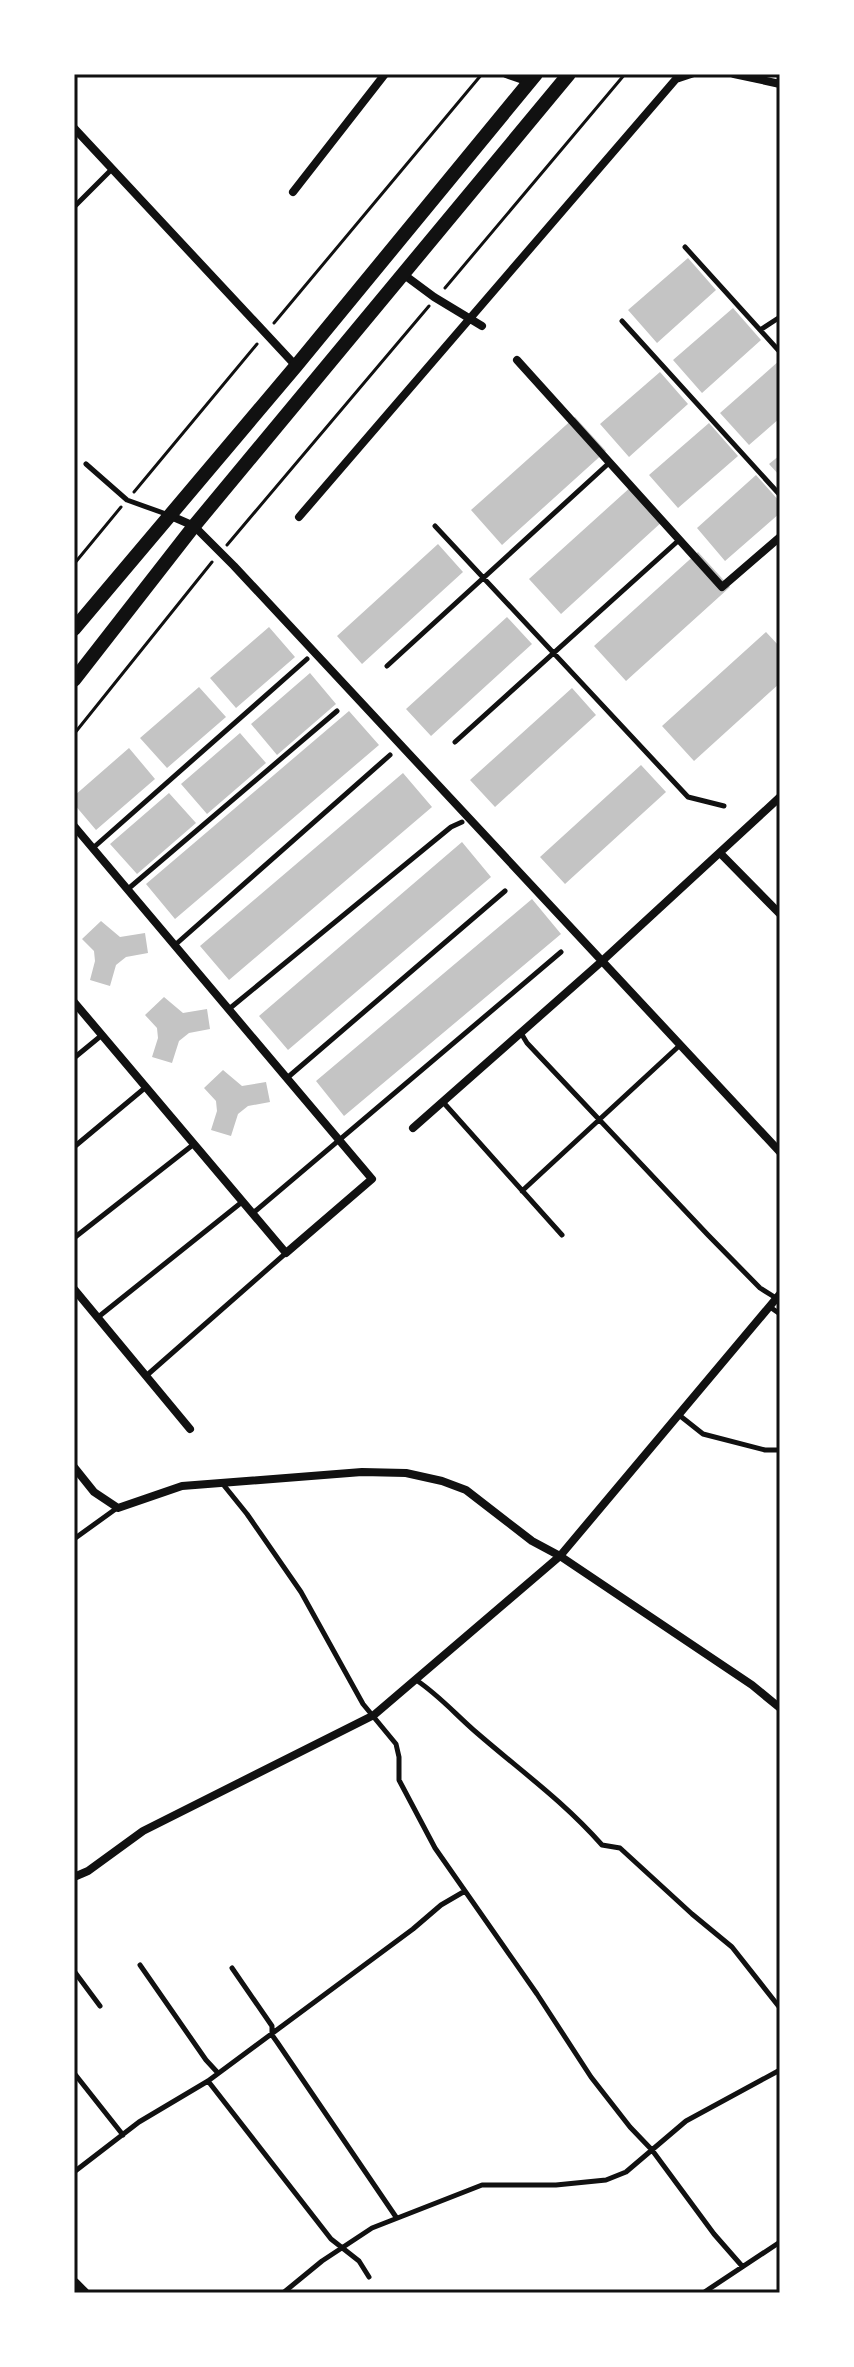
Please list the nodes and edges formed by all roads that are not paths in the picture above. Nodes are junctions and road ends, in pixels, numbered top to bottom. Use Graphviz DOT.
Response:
graph roads {
  1 [pos="385,74"];
  2 [pos="506,74"];
  3 [pos="569,74"];
  4 [pos="691,74"];
  5 [pos="734,74"];
  6 [pos="532,78"];
  7 [pos="780,84"];
  8 [pos="74,128"];
  9 [pos="112,169"];
  10 [pos="293,192"];
  11 [pos="74,207"];
  12 [pos="685,247"];
  13 [pos="403,274"];
  14 [pos="471,317"];
  15 [pos="780,317"];
  16 [pos="622,321"];
  17 [pos="482,326"];
  18 [pos="760,330"];
  19 [pos="780,352"];
  20 [pos="517,360"];
  21 [pos="296,366"];
  22 [pos="610,463"];
  23 [pos="86,464"];
  24 [pos="780,495"];
  25 [pos="171,516"];
  26 [pos="299,517"];
  27 [pos="194,526"];
  28 [pos="435,526"];
  29 [pos="780,537"];
  30 [pos="680,539"];
  31 [pos="485,577"];
  32 [pos="74,629"];
  33 [pos="554,653"];
  34 [pos="307,659"];
  35 [pos="387,666"];
  36 [pos="74,680"];
  37 [pos="337,711"];
  38 [pos="455,742"];
  39 [pos="390,755"];
  40 [pos="780,797"];
  41 [pos="724,806"];
  42 [pos="462,822"];
  43 [pos="74,826"];
  44 [pos="92,848"];
  45 [pos="720,853"];
  46 [pos="127,890"];
  47 [pos="505,891"];
  48 [pos="780,914"];
  49 [pos="174,945"];
  50 [pos="561,952"];
  51 [pos="601,962"];
  52 [pos="74,1002"];
  53 [pos="229,1010"];
  54 [pos="521,1033"];
  55 [pos="102,1035"];
  56 [pos="679,1046"];
  57 [pos="74,1058"];
  58 [pos="287,1078"];
  59 [pos="146,1087"];
  60 [pos="443,1102"];
  61 [pos="600,1119"];
  62 [pos="413,1128"];
  63 [pos="339,1140"];
  64 [pos="194,1144"];
  65 [pos="74,1147"];
  66 [pos="780,1152"];
  67 [pos="522,1191"];
  68 [pos="243,1202"];
  69 [pos="253,1214"];
  70 [pos="562,1235"];
  71 [pos="74,1238"];
  72 [pos="286,1253"];
  73 [pos="74,1289"];
  74 [pos="778,1296"];
  75 [pos="770,1307"];
  76 [pos="780,1314"];
  77 [pos="97,1318"];
  78 [pos="146,1376"];
  79 [pos="679,1415"];
  80 [pos="190,1429"];
  81 [pos="780,1450"];
  82 [pos="74,1467"];
  83 [pos="222,1482"];
  84 [pos="118,1508"];
  85 [pos="74,1539"];
  86 [pos="560,1556"];
  87 [pos="416,1680"];
  88 [pos="780,1708"];
  89 [pos="374,1715"];
  90 [pos="74,1877"];
  91 [pos="465,1891"];
  92 [pos="140,1965"];
  93 [pos="232,1968"];
  94 [pos="74,1971"];
  95 [pos="100,2006"];
  96 [pos="780,2008"];
  97 [pos="272,2035"];
  98 [pos="780,2070"];
  99 [pos="74,2073"];
  100 [pos="218,2073"];
  101 [pos="208,2081"];
  102 [pos="123,2135"];
  103 [pos="652,2150"];
  104 [pos="74,2172"];
  105 [pos="396,2217"];
  106 [pos="780,2242"];
  107 [pos="341,2249"];
  108 [pos="742,2266"];
  109 [pos="369,2277"];
  110 [pos="74,2283"];
  111 [pos="84,2293"];
  112 [pos="283,2293"];
  113 [pos="703,2293"];
  1 -- 10 [label="street"];
  2 -- 6 [label="street"];
  3 -- 13 [label="main road"];
  4 -- 14 [label="street"];
  5 -- 7 [label="street"];
  6 -- 21 [label="main road"];
  8 -- 9 [label="street"];
  9 -- 11 [label="lane"];
  9 -- 21 [label="street"];
  12 -- 18 [label="lane"];
  13 -- 14 [label="street"];
  13 -- 27 [label="main road"];
  14 -- 17 [label="street"];
  14 -- 26 [label="street"];
  15 -- 18 [label="lane"];
  16 -- 24 [label="lane"];
  18 -- 19 [label="lane"];
  20 -- 22 [label="street"];
  21 -- 25 [label="main road"];
  22 -- 30 [label="street"];
  22 -- 31 [label="lane"];
  23 -- 25 [label="lane"];
  25 -- 27 [label="street"];
  25 -- 32 [label="main road"];
  27 -- 36 [label="main road"];
  27 -- 51 [label="street"];
  28 -- 31 [label="lane"];
  29 -- 30 [label="street"];
  30 -- 33 [label="lane"];
  31 -- 33 [label="lane"];
  31 -- 35 [label="lane"];
  33 -- 38 [label="lane"];
  33 -- 41 [label="lane"];
  34 -- 44 [label="lane"];
  37 -- 46 [label="lane"];
  39 -- 49 [label="lane"];
  40 -- 45 [label="street"];
  42 -- 53 [label="lane"];
  43 -- 44 [label="street"];
  44 -- 46 [label="street"];
  45 -- 48 [label="street"];
  45 -- 51 [label="street"];
  46 -- 49 [label="street"];
  47 -- 58 [label="lane"];
  49 -- 53 [label="street"];
  50 -- 63 [label="lane"];
  51 -- 54 [label="street"];
  51 -- 56 [label="street"];
  52 -- 55 [label="street"];
  53 -- 58 [label="street"];
  54 -- 60 [label="street"];
  54 -- 61 [label="lane"];
  55 -- 57 [label="lane"];
  55 -- 59 [label="street"];
  56 -- 61 [label="lane"];
  56 -- 66 [label="street"];
  58 -- 63 [label="street"];
  59 -- 64 [label="street"];
  59 -- 65 [label="lane"];
  60 -- 62 [label="street"];
  60 -- 67 [label="lane"];
  61 -- 67 [label="lane"];
  61 -- 74 [label="lane"];
  63 -- 69 [label="lane"];
  63 -- 72 [label="street"];
  64 -- 68 [label="street"];
  64 -- 71 [label="lane"];
  67 -- 70 [label="lane"];
  68 -- 69 [label="street"];
  68 -- 77 [label="lane"];
  69 -- 72 [label="street"];
  72 -- 78 [label="lane"];
  73 -- 77 [label="street"];
  74 -- 75 [label="street"];
  75 -- 76 [label="lane"];
  75 -- 79 [label="street"];
  77 -- 78 [label="street"];
  78 -- 80 [label="street"];
  79 -- 81 [label="lane"];
  79 -- 86 [label="street"];
  82 -- 84 [label="street"];
  83 -- 84 [label="street"];
  83 -- 86 [label="street"];
  83 -- 89 [label="lane"];
  84 -- 85 [label="lane"];
  86 -- 87 [label="street"];
  86 -- 88 [label="street"];
  87 -- 89 [label="street"];
  87 -- 96 [label="lane"];
  89 -- 90 [label="street"];
  89 -- 91 [label="lane"];
  91 -- 97 [label="lane"];
  91 -- 103 [label="lane"];
  92 -- 100 [label="lane"];
  93 -- 97 [label="lane"];
  94 -- 95 [label="lane"];
  97 -- 100 [label="lane"];
  97 -- 105 [label="lane"];
  98 -- 103 [label="lane"];
  99 -- 102 [label="lane"];
  100 -- 101 [label="lane"];
  101 -- 102 [label="lane"];
  101 -- 107 [label="lane"];
  102 -- 104 [label="lane"];
  103 -- 105 [label="lane"];
  103 -- 108 [label="lane"];
  105 -- 107 [label="lane"];
  106 -- 108 [label="lane"];
  107 -- 109 [label="lane"];
  107 -- 112 [label="lane"];
  108 -- 113 [label="lane"];
  110 -- 111 [label="street"];
}
